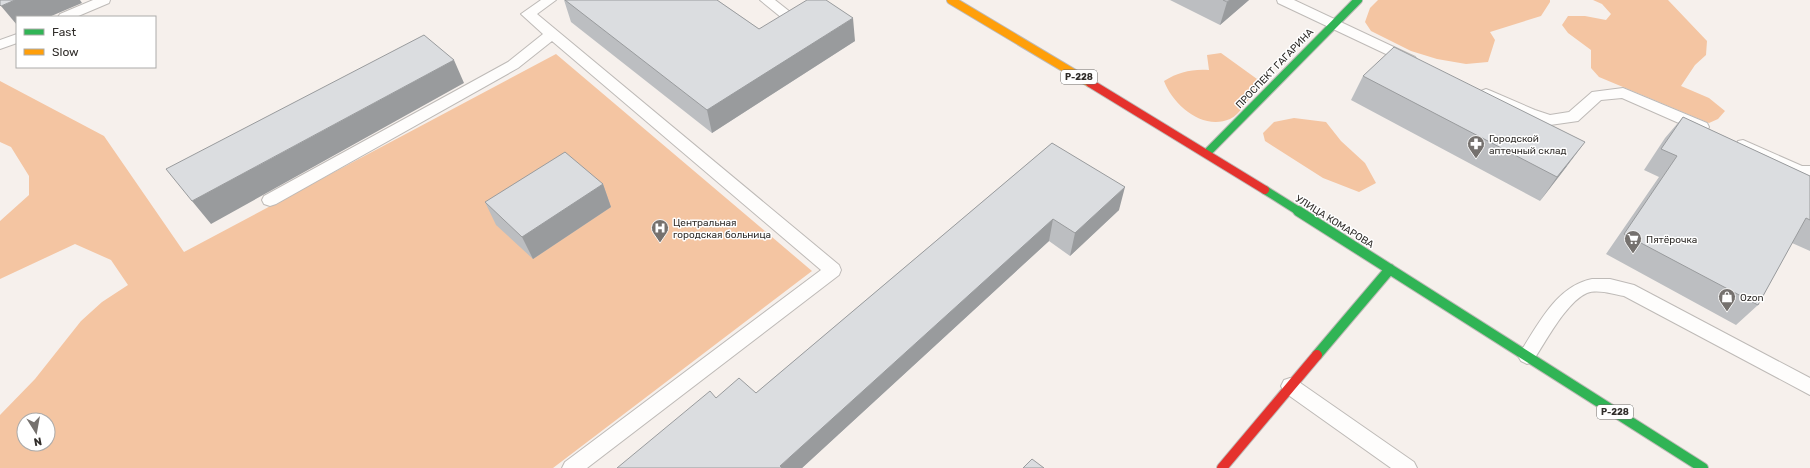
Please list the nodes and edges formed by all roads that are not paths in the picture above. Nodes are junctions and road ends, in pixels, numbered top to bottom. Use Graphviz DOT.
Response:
graph roads {
  1 [pos="104,0"];
  2 [pos="550,0"];
  3 [pos="766,0"];
  4 [pos="951,0"];
  5 [pos="1283,0"];
  6 [pos="1358,0"];
  7 [pos="787,15"];
  8 [pos="67,16"];
  9 [pos="1333,24"];
  10 [pos="552,34"];
  11 [pos="16,38"];
  12 [pos="0,45"];
  13 [pos="1424,66"];
  14 [pos="1473,88"];
  15 [pos="1714,132"];
  16 [pos="1728,139"];
  17 [pos="1207,153"];
  18 [pos="1810,172"];
  19 [pos="270,200"];
  20 [pos="1390,269"];
  21 [pos="1527,356"];
  22 [pos="1290,386"];
  23 [pos="1810,387"];
  24 [pos="572,468"];
  25 [pos="1222,468"];
  26 [pos="1407,468"];
  27 [pos="1703,468"];
  1 -- 8 [label="lane"];
  2 -- 10 [label="lane"];
  3 -- 7 [label="lane"];
  4 -- 17 [label="main road, УЛИЦА КОМАРОВА / Р-228"];
  5 -- 9 [label="lane"];
  6 -- 9 [label="main road, ПРОСПЕКТ ГАГАРИНА"];
  9 -- 13 [label="lane"];
  9 -- 17 [label="main road, ПРОСПЕКТ ГАГАРИНА"];
  10 -- 19 [label="lane"];
  10 -- 24 [label="lane"];
  11 -- 12 [label="lane"];
  14 -- 15 [label="lane"];
  16 -- 18 [label="lane"];
  17 -- 20 [label="main road, УЛИЦА КОМАРОВА / Р-228"];
  20 -- 21 [label="main road, УЛИЦА КОМАРОВА / Р-228"];
  20 -- 22 [label="main road"];
  21 -- 23 [label="lane"];
  21 -- 27 [label="main road, УЛИЦА КОМАРОВА / Р-228"];
  22 -- 25 [label="main road"];
  22 -- 26 [label="lane"];
}
